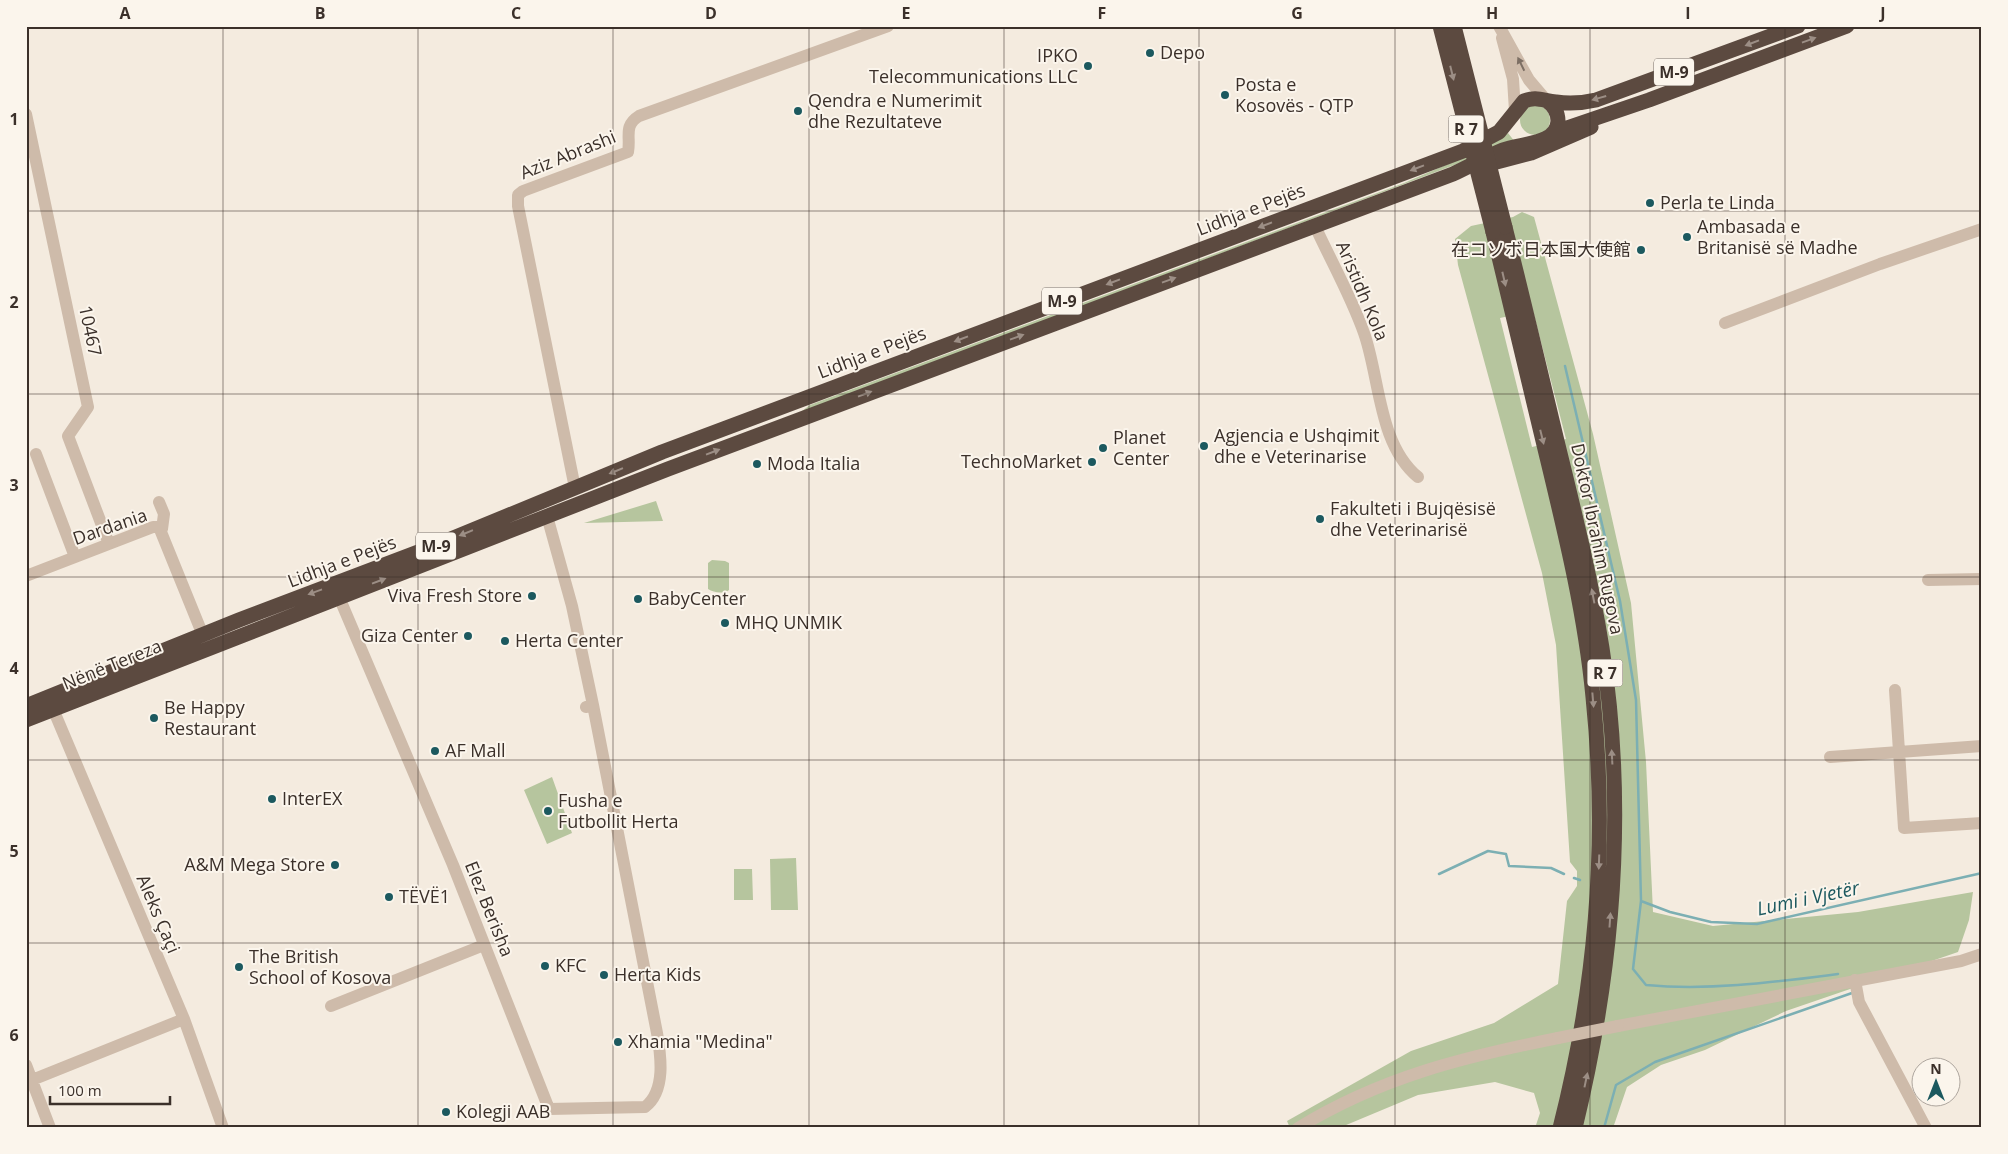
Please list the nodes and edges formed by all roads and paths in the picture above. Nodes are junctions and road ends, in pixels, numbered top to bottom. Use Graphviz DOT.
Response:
graph roads {
  1 [pos="888,26"];
  2 [pos="1440,26"];
  3 [pos="1454,26"];
  4 [pos="1499,26"];
  5 [pos="1798,26"];
  6 [pos="1847,26"];
  7 [pos="1649,100"];
  8 [pos="1546,101"];
  9 [pos="26,114"];
  10 [pos="1514,114"];
  11 [pos="1554,132"];
  12 [pos="1531,142"];
  13 [pos="1453,174"];
  14 [pos="1315,226"];
  15 [pos="1499,229"];
  16 [pos="1982,229"];
  17 [pos="1725,323"];
  18 [pos="36,454"];
  19 [pos="1418,477"];
  20 [pos="575,488"];
  21 [pos="159,502"];
  22 [pos="547,516"];
  23 [pos="162,528"];
  24 [pos="109,544"];
  25 [pos="75,557"];
  26 [pos="26,576"];
  27 [pos="1982,579"];
  28 [pos="1928,580"];
  29 [pos="336,598"];
  30 [pos="206,634"];
  31 [pos="200,658"];
  32 [pos="101,673"];
  33 [pos="1895,690"];
  34 [pos="26,700"];
  35 [pos="26,706"];
  36 [pos="56,716"];
  37 [pos="26,720"];
  38 [pos="26,728"];
  39 [pos="1982,746"];
  40 [pos="1899,750"];
  41 [pos="1830,756"];
  42 [pos="1982,823"];
  43 [pos="484,945"];
  44 [pos="1982,954"];
  45 [pos="1854,980"];
  46 [pos="331,1006"];
  47 [pos="184,1019"];
  48 [pos="26,1065"];
  49 [pos="32,1080"];
  50 [pos="50,1128"];
  51 [pos="223,1128"];
  52 [pos="1298,1128"];
  53 [pos="1560,1128"];
  54 [pos="1575,1128"];
  55 [pos="1926,1128"];
  1 -- 20 [label="street, Aziz Abrashi"];
  2 -- 15 [label="highway, Doktor Ibrahim Rugova / R 7, one-way, bridge"];
  3 -- 15 [label="highway, Doktor Ibrahim Rugova / R 7, bridge"];
  8 -- 4 [label="street, one-way"];
  4 -- 10 [label="street"];
  5 -- 8 [label="highway, Lidhja e Pejës / M-9, one-way"];
  7 -- 6 [label="highway, Lidhja e Pejës / M-9, one-way"];
  7 -- 11 [label="highway, Lidhja e Pejës / M-9"];
  7 -- 13 [label="highway"];
  8 -- 10 [label="highway, Lidhja e Pejës"];
  8 -- 11 [label="highway"];
  9 -- 24 [label="street, 10467"];
  10 -- 12 [label="highway"];
  10 -- 20 [label="highway, Lidhja e Pejës / M-9, one-way"];
  11 -- 12 [label="highway, Lidhja e Pejës"];
  12 -- 13 [label="highway, Lidhja e Pejës / M-9"];
  13 -- 14 [label="highway, Lidhja e Pejës / M-9"];
  14 -- 19 [label="street, Aristidh Kola"];
  22 -- 14 [label="highway, Lidhja e Pejës / M-9, one-way"];
  15 -- 53 [label="highway, Doktor Ibrahim Rugova / R 7, one-way"];
  54 -- 15 [label="highway, Doktor Ibrahim Rugova / R 7, one-way"];
  16 -- 17 [label="street"];
  18 -- 25 [label="street"];
  20 -- 30 [label="highway, Lidhja e Pejës / M-9, one-way"];
  21 -- 23 [label="street"];
  29 -- 22 [label="highway, Lidhja e Pejës / M-9, one-way"];
  22 -- 43 [label="street, Elez Berisha"];
  23 -- 24 [label="street, Dardania"];
  23 -- 30 [label="street, Dardania"];
  24 -- 25 [label="street, Dardania"];
  25 -- 26 [label="street, Dardania"];
  27 -- 28 [label="street"];
  29 -- 30 [label="highway, Lidhja e Pejës / M-9"];
  29 -- 31 [label="street, Lidhja e Pejës"];
  29 -- 43 [label="street, Elez Berisha"];
  30 -- 32 [label="highway, Nënë Tereza / M-9"];
  30 -- 37 [label="highway, Nënë Tereza / M-9"];
  31 -- 36 [label="street, Nënë Tereza"];
  32 -- 34 [label="street, Nënë Tereza"];
  32 -- 35 [label="highway, Nënë Tereza / M-9"];
  33 -- 40 [label="street"];
  36 -- 38 [label="street, Nënë Tereza"];
  36 -- 47 [label="street, Aleks Çaçi"];
  39 -- 40 [label="street"];
  40 -- 41 [label="street"];
  40 -- 42 [label="street"];
  43 -- 46 [label="street"];
  44 -- 45 [label="street"];
  45 -- 52 [label="street, bridge"];
  45 -- 55 [label="street"];
  47 -- 49 [label="street"];
  47 -- 51 [label="street, Aleks Çaçi"];
  48 -- 49 [label="street"];
  49 -- 50 [label="street"];
}
